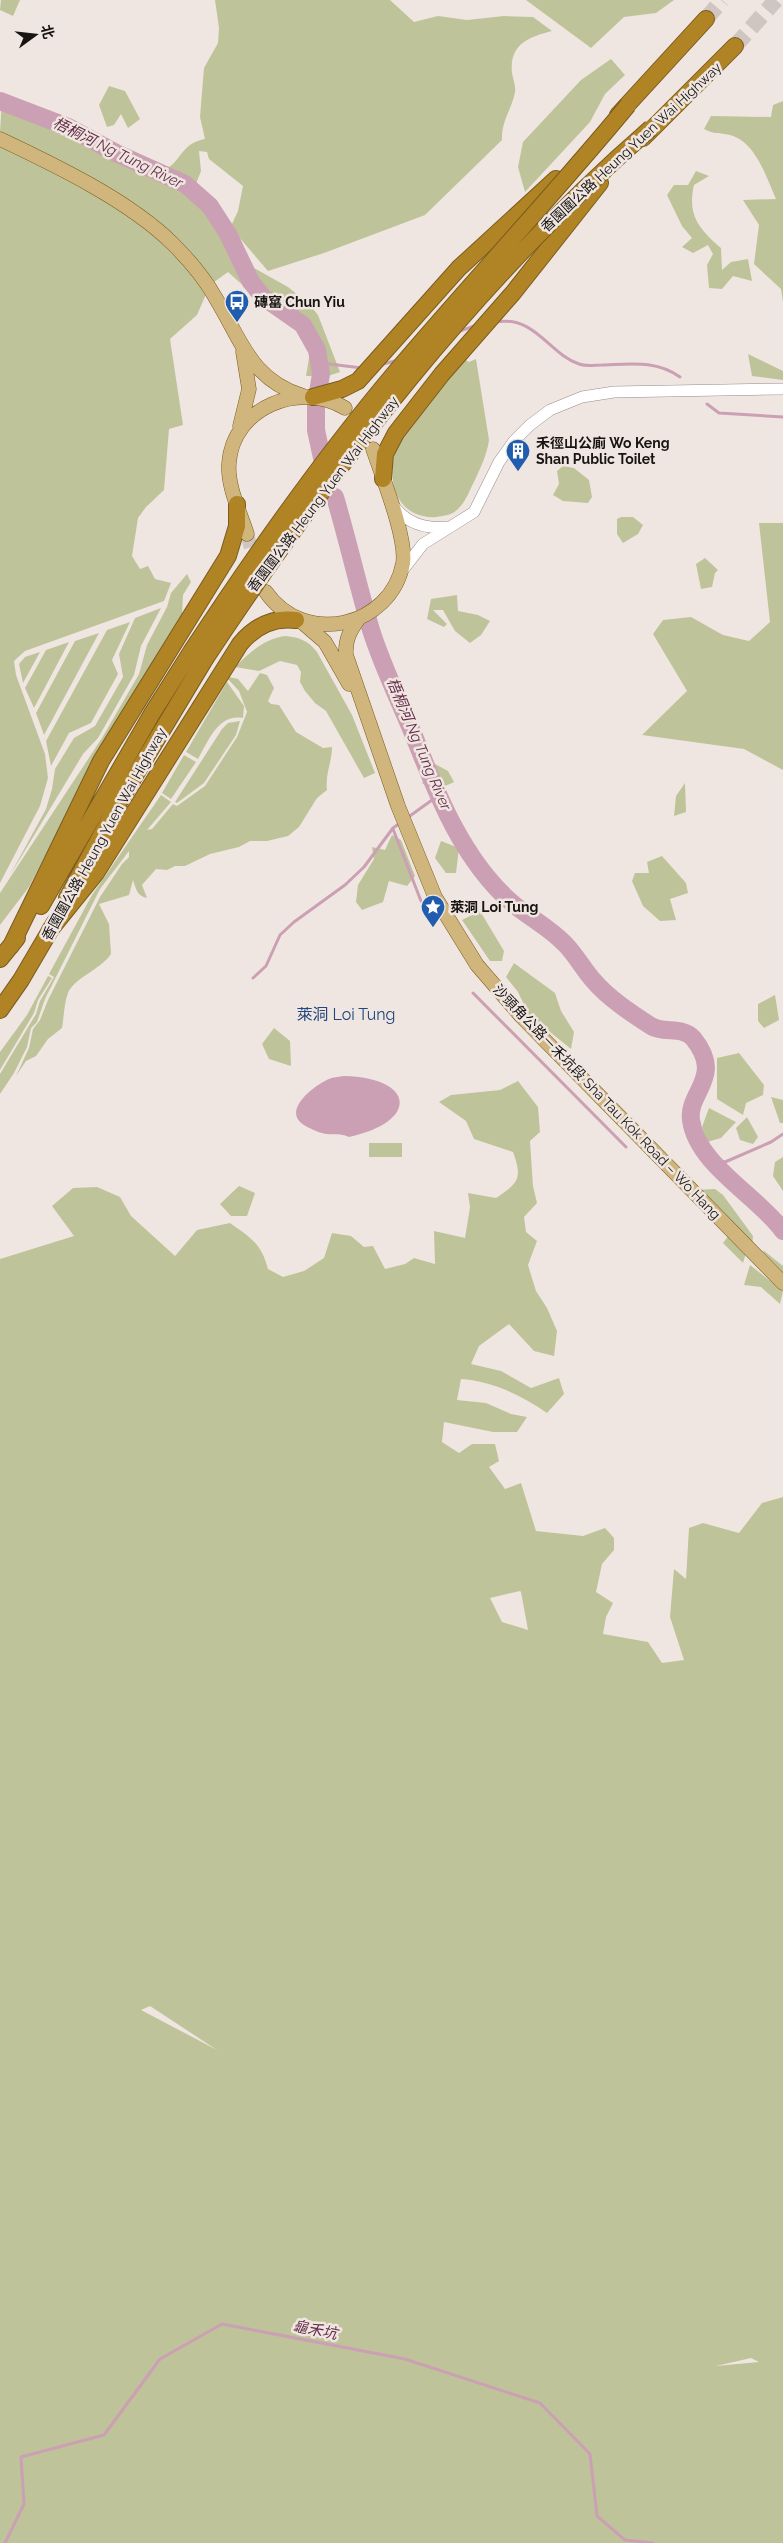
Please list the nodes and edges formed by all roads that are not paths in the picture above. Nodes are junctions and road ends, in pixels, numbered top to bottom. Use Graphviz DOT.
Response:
graph roads {
  1 [pos="706,19"];
  2 [pos="736,46"];
  3 [pos="628,105"];
  4 [pos="652,128"];
  5 [pos="0,139"];
  6 [pos="242,346"];
  7 [pos="783,389"];
  8 [pos="300,396"];
  9 [pos="239,431"];
  10 [pos="373,449"];
  11 [pos="383,479"];
  12 [pos="389,500"];
  13 [pos="238,504"];
  14 [pos="453,526"];
  15 [pos="247,534"];
  16 [pos="398,580"];
  17 [pos="266,592"];
  18 [pos="299,621"];
  19 [pos="345,628"];
  20 [pos="198,656"];
  21 [pos="367,716"];
  22 [pos="50,930"];
  23 [pos="5,952"];
  24 [pos="0,1010"];
  25 [pos="783,1283"];
  1 -- 3 [label="highway, 香園圍公路 Heung Yuen Wai Highway"];
  2 -- 4 [label="highway, 香園圍公路 Heung Yuen Wai Highway"];
  3 -- 8 [label="highway, bridge"];
  3 -- 20 [label="highway, 香園圍公路 Heung Yuen Wai Highway, bridge"];
  4 -- 11 [label="highway, bridge"];
  4 -- 20 [label="highway, 香園圍公路 Heung Yuen Wai Highway, bridge"];
  5 -- 6 [label="main road"];
  6 -- 8 [label="main road"];
  6 -- 9 [label="main road"];
  7 -- 14 [label="street"];
  8 -- 9 [label="main road"];
  9 -- 13 [label="main road"];
  10 -- 11 [label="main road"];
  11 -- 12 [label="main road"];
  12 -- 14 [label="street"];
  12 -- 16 [label="main road"];
  13 -- 15 [label="main road"];
  13 -- 23 [label="highway"];
  14 -- 16 [label="street"];
  16 -- 19 [label="main road"];
  17 -- 18 [label="main road, 沙頭角公路－禾坑段 Sha Tau Kok Road – Wo Hang"];
  18 -- 19 [label="main road"];
  18 -- 21 [label="main road, 沙頭角公路－禾坑段 Sha Tau Kok Road – Wo Hang"];
  18 -- 22 [label="highway"];
  19 -- 21 [label="main road, 沙頭角公路－禾坑段 Sha Tau Kok Road – Wo Hang"];
  20 -- 22 [label="highway, 香園圍公路 Heung Yuen Wai Highway"];
  20 -- 23 [label="highway, 香園圍公路 Heung Yuen Wai Highway"];
  21 -- 25 [label="main road, 沙頭角公路－禾坑段 Sha Tau Kok Road – Wo Hang"];
  22 -- 24 [label="highway, 香園圍公路 Heung Yuen Wai Highway"];
}
